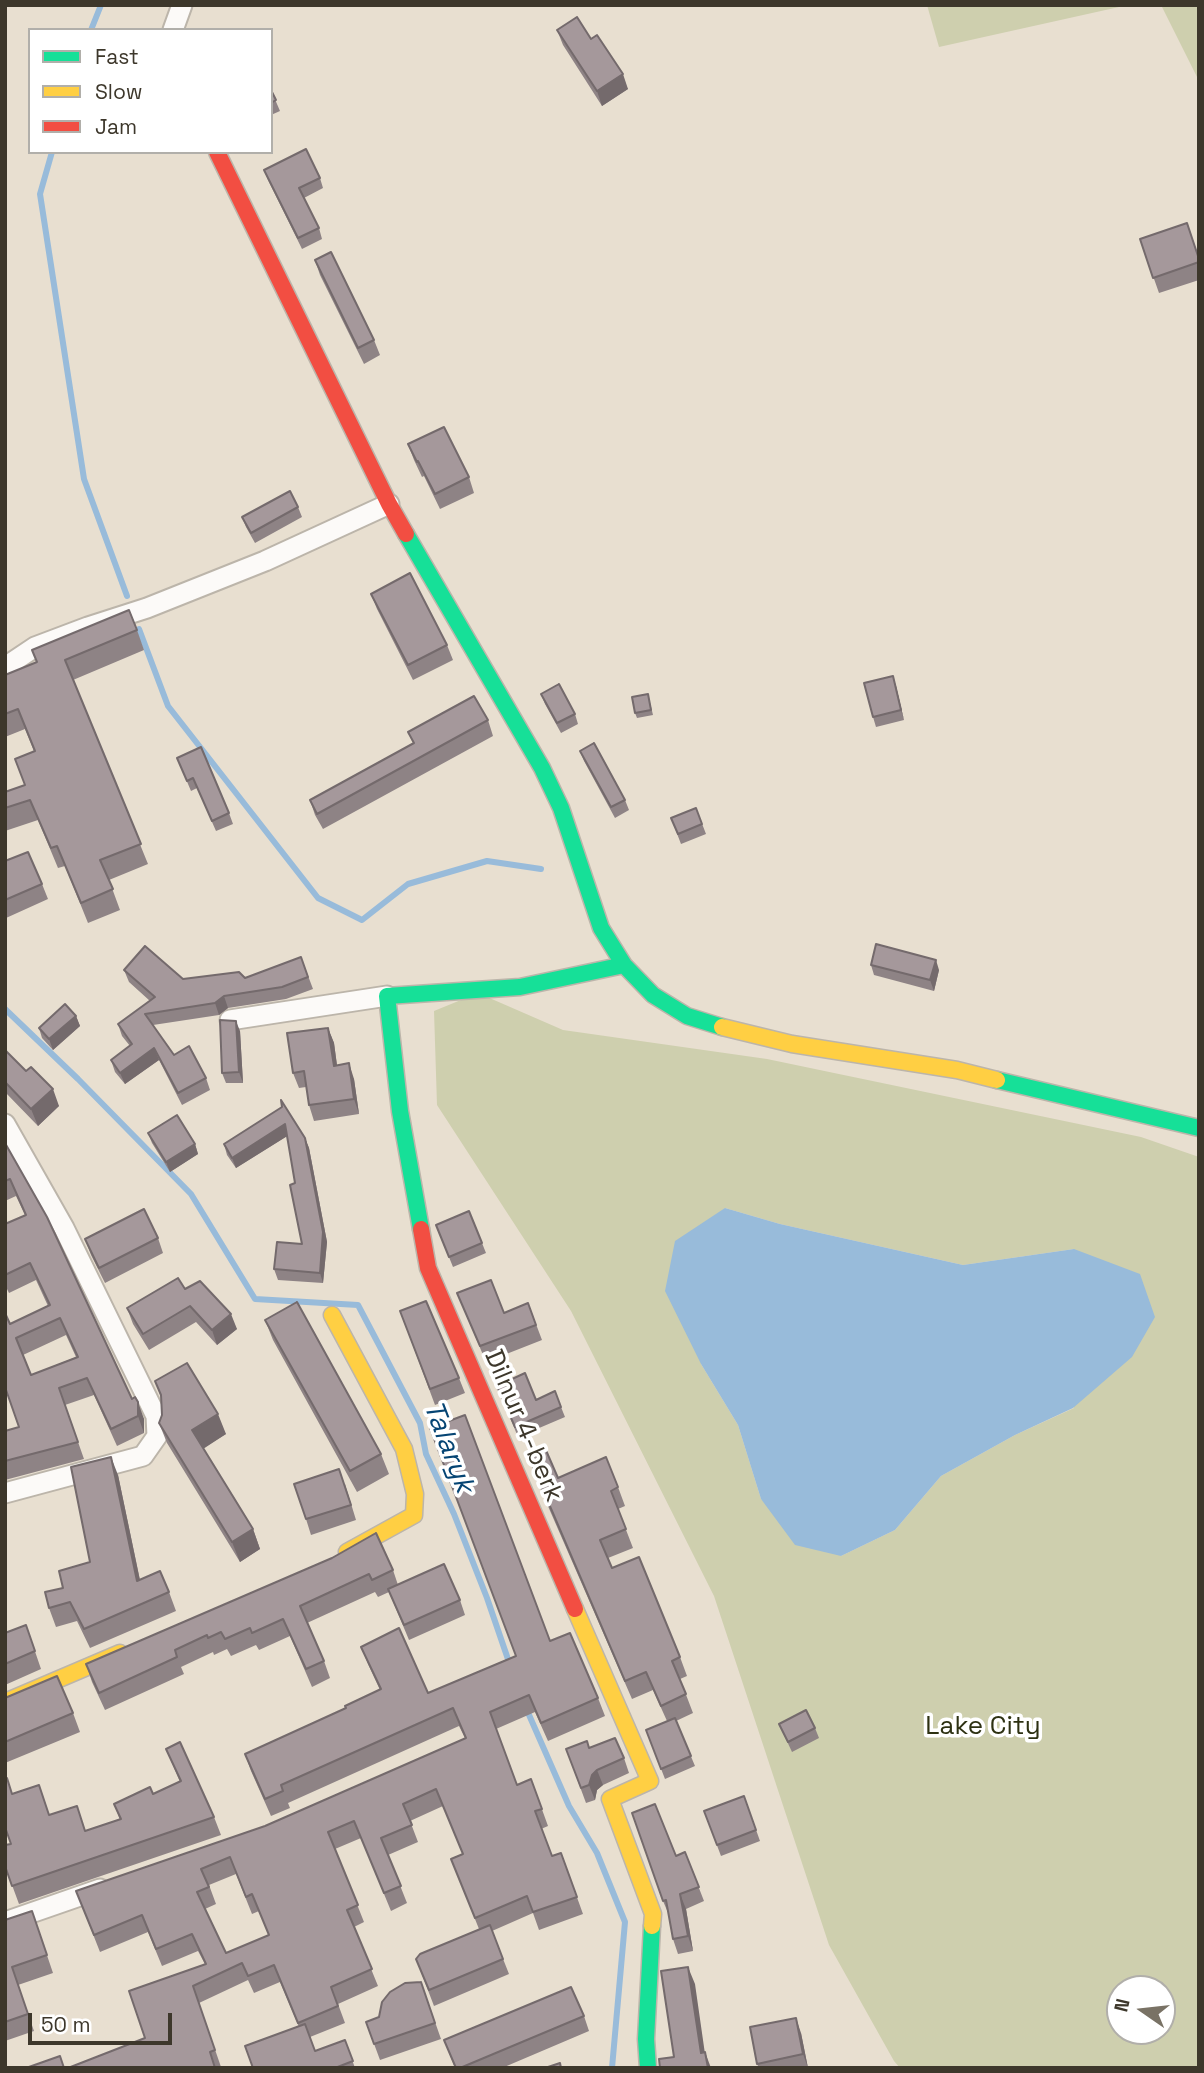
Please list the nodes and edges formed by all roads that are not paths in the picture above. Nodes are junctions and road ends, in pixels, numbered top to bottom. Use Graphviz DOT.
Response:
graph roads {
  1 [pos="182,5"];
  2 [pos="174,28"];
  3 [pos="218,154"];
  4 [pos="389,504"];
  5 [pos="5,667"];
  6 [pos="624,965"];
  7 [pos="387,996"];
  8 [pos="230,1020"];
  9 [pos="5,1124"];
  10 [pos="1199,1128"];
  11 [pos="332,1315"];
  12 [pos="5,1493"];
  13 [pos="332,1561"];
  14 [pos="140,1645"];
  15 [pos="5,1702"];
  16 [pos="122,1882"];
  17 [pos="5,1922"];
  18 [pos="649,2068"];
  1 -- 2 [label="street"];
  3 -- 4 [label="street"];
  4 -- 5 [label="street"];
  4 -- 6 [label="street"];
  6 -- 7 [label="street"];
  6 -- 10 [label="street"];
  7 -- 8 [label="street"];
  7 -- 18 [label="street, Dilnur 4-berk"];
  9 -- 12 [label="street"];
  11 -- 13 [label="street"];
  14 -- 15 [label="street"];
  16 -- 17 [label="street"];
}
